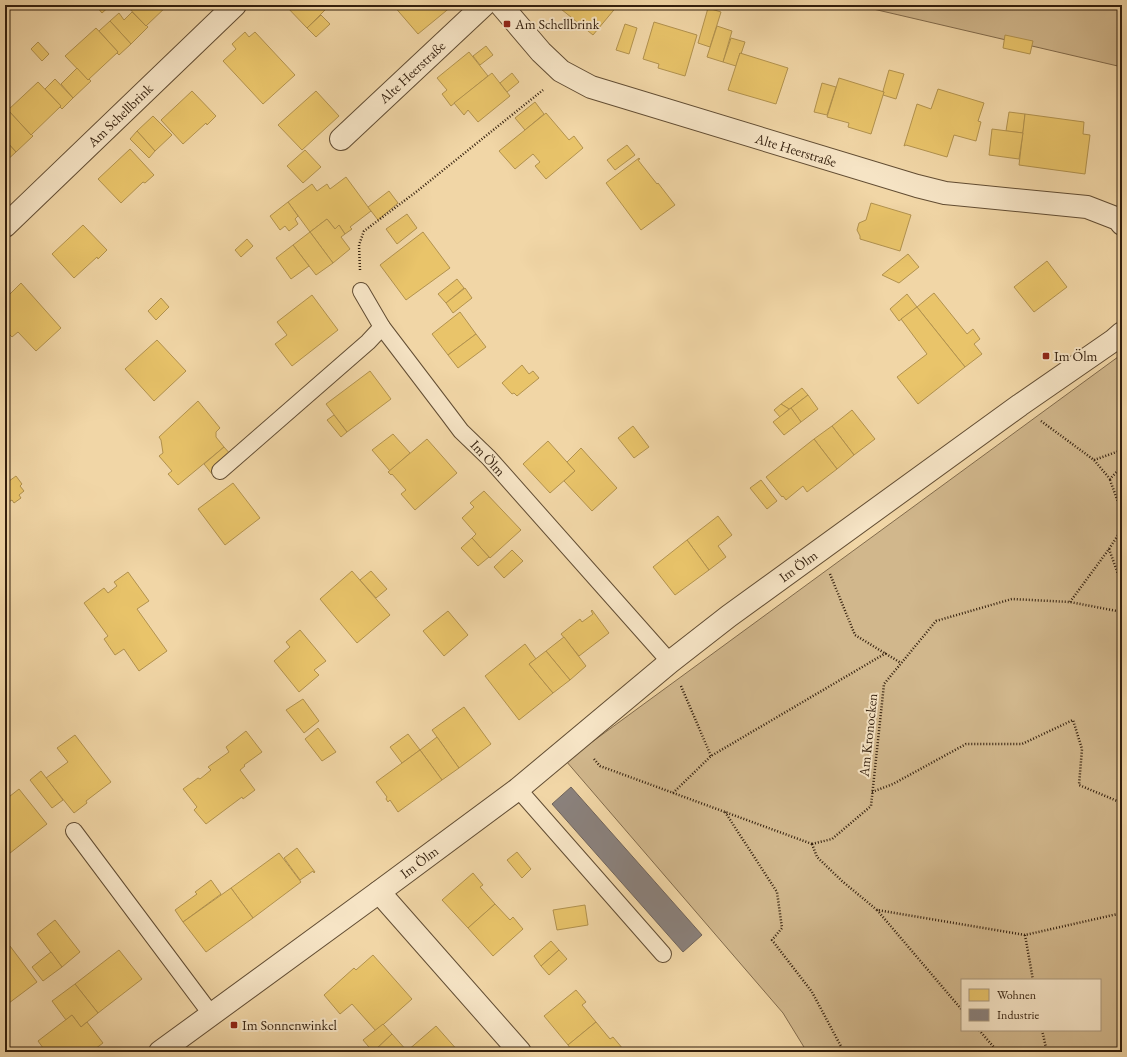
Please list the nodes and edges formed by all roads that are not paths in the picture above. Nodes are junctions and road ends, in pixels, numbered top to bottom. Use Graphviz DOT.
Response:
graph roads {
  1 [pos="234,5"];
  2 [pos="484,5"];
  3 [pos="501,5"];
  4 [pos="341,139"];
  5 [pos="1122,224"];
  6 [pos="5,226"];
  7 [pos="361,292"];
  8 [pos="382,326"];
  9 [pos="1122,333"];
  10 [pos="220,471"];
  11 [pos="670,662"];
  12 [pos="518,789"];
  13 [pos="74,831"];
  14 [pos="379,892"];
  15 [pos="663,954"];
  16 [pos="212,1014"];
  17 [pos="160,1052"];
  18 [pos="520,1052"];
  1 -- 6 [label="street, Am Schellbrink"];
  2 -- 4 [label="street, Alte Heerstraße"];
  3 -- 5 [label="street, Alte Heerstraße"];
  7 -- 8 [label="lane, Im Ölm"];
  8 -- 10 [label="lane"];
  8 -- 11 [label="lane, Im Ölm"];
  9 -- 11 [label="street, Im Ölm"];
  11 -- 12 [label="street, Im Ölm"];
  12 -- 14 [label="street, Im Ölm"];
  12 -- 15 [label="lane"];
  13 -- 16 [label="lane"];
  14 -- 16 [label="street, Im Ölm"];
  14 -- 18 [label="street"];
  16 -- 17 [label="street, Im Ölm"];
}
